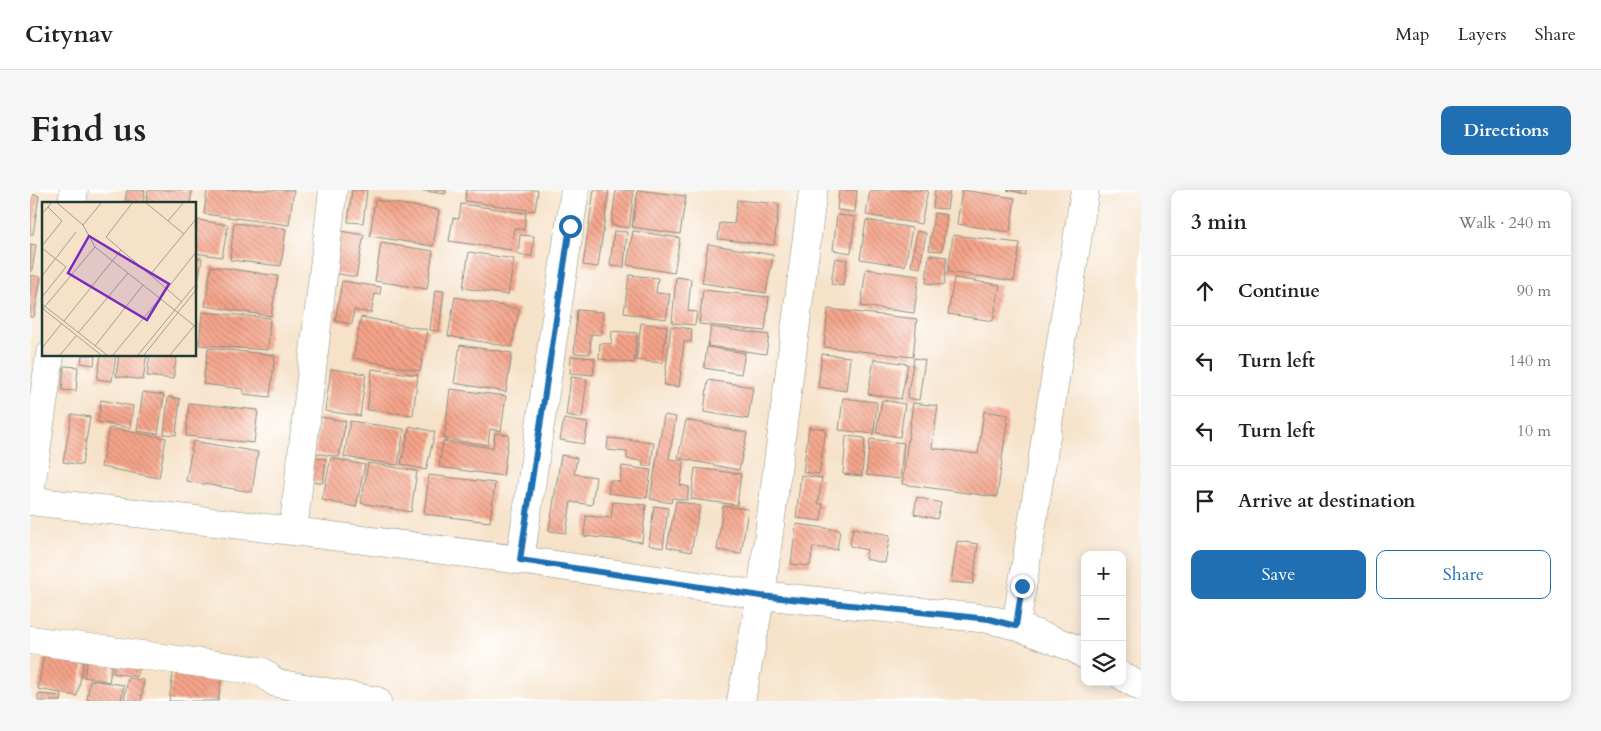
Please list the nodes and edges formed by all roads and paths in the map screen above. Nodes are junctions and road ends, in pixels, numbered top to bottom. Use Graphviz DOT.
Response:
graph roads {
  1 [pos="333,190"];
  2 [pos="575,190"];
  3 [pos="813,190"];
  4 [pos="1085,190"];
  5 [pos="50,356"];
  6 [pos="30,494"];
  7 [pos="30,501"];
  8 [pos="293,532"];
  9 [pos="520,560"];
  10 [pos="761,596"];
  11 [pos="1016,626"];
  12 [pos="30,640"];
  13 [pos="1081,652"];
  14 [pos="1126,678"];
  15 [pos="1141,687"];
  16 [pos="275,692"];
  17 [pos="377,701"];
  18 [pos="741,701"];
  1 -- 8 [label="street"];
  2 -- 9 [label="street"];
  3 -- 10 [label="street"];
  4 -- 11 [label="street"];
  5 -- 6 [label="street"];
  7 -- 8 [label="street"];
  8 -- 9 [label="street"];
  9 -- 10 [label="street"];
  10 -- 11 [label="street"];
  10 -- 18 [label="street"];
  11 -- 13 [label="street"];
  12 -- 16 [label="street"];
  14 -- 15 [label="street"];
  16 -- 17 [label="street"];
}
